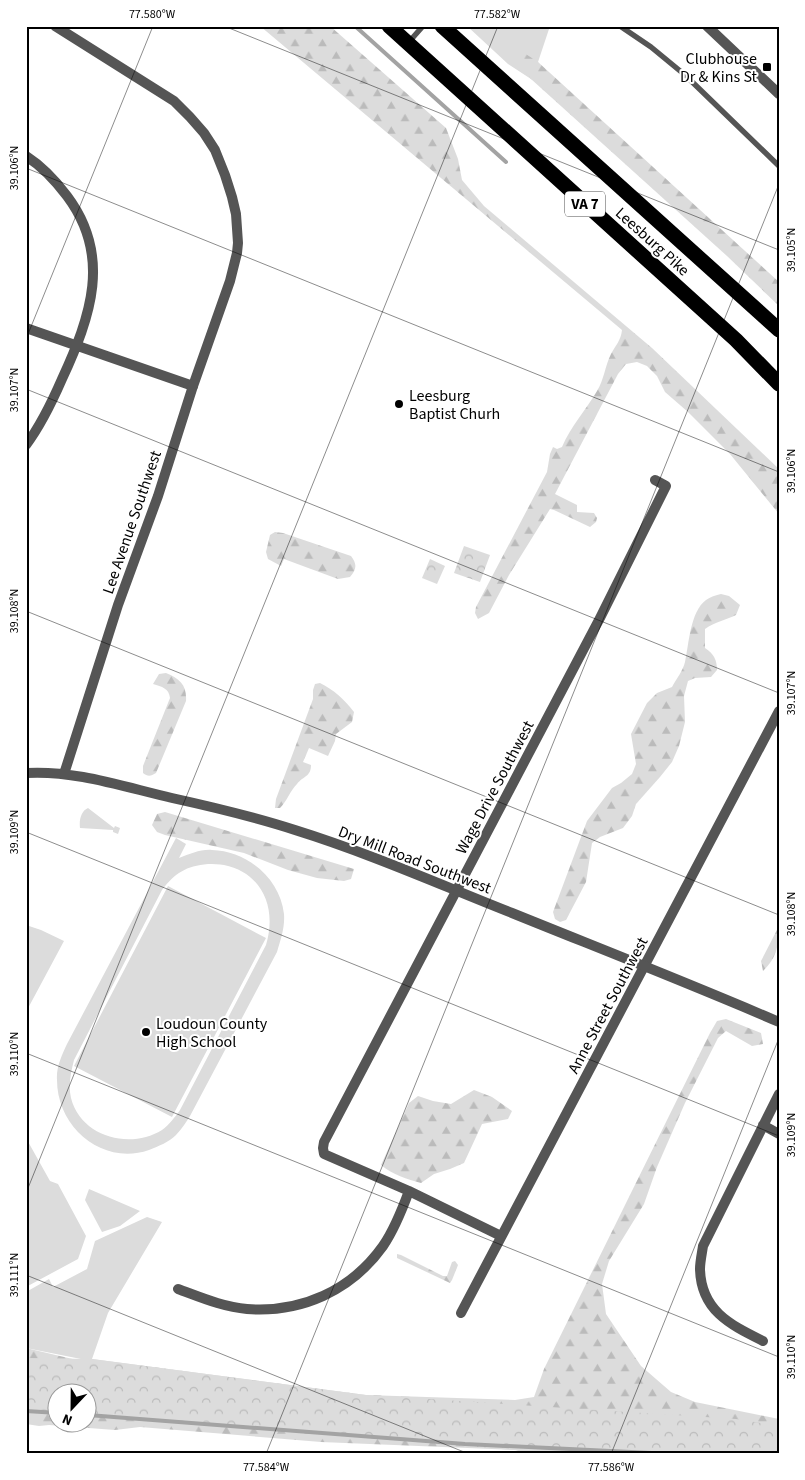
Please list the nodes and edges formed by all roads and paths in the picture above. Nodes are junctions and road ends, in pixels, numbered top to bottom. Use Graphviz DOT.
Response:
graph roads {
  1 [pos="55,26"];
  2 [pos="389,26"];
  3 [pos="423,26"];
  4 [pos="442,26"];
  5 [pos="620,26"];
  6 [pos="707,26"];
  7 [pos="408,43"];
  8 [pos="779,94"];
  9 [pos="26,156"];
  10 [pos="779,166"];
  11 [pos="26,328"];
  12 [pos="779,330"];
  13 [pos="78,346"];
  14 [pos="779,384"];
  15 [pos="193,386"];
  16 [pos="26,446"];
  17 [pos="654,480"];
  18 [pos="779,711"];
  19 [pos="26,773"];
  20 [pos="64,774"];
  21 [pos="457,891"];
  22 [pos="644,966"];
  23 [pos="779,1022"];
  24 [pos="779,1094"];
  25 [pos="762,1126"];
  26 [pos="779,1134"];
  27 [pos="409,1191"];
  28 [pos="502,1236"];
  29 [pos="178,1288"];
  30 [pos="461,1313"];
  31 [pos="763,1340"];
  1 -- 15 [label="street, Lee Avenue Southwest"];
  2 -- 7 [label="highway, Leesburg Pike / VA 7"];
  3 -- 7 [label="lane"];
  4 -- 12 [label="highway, Leesburg Pike / VA 7"];
  5 -- 10 [label="lane"];
  6 -- 8 [label="street"];
  7 -- 14 [label="highway, Leesburg Pike / VA 7"];
  9 -- 13 [label="street"];
  11 -- 13 [label="street"];
  13 -- 15 [label="street"];
  13 -- 16 [label="street"];
  15 -- 20 [label="street, Lee Avenue Southwest"];
  17 -- 21 [label="street, Wage Drive Southwest"];
  18 -- 22 [label="street, Anne Street Southwest"];
  19 -- 20 [label="street, Dry Mill Road Southwest"];
  20 -- 21 [label="street, Dry Mill Road Southwest"];
  21 -- 22 [label="street, Dry Mill Road Southwest"];
  21 -- 27 [label="street, Wage Drive Southwest"];
  22 -- 23 [label="street, Dry Mill Road Southwest"];
  22 -- 28 [label="street, Anne Street Southwest"];
  24 -- 25 [label="street"];
  25 -- 26 [label="street"];
  25 -- 31 [label="street"];
  27 -- 28 [label="street"];
  27 -- 29 [label="street"];
  28 -- 30 [label="street, Anne Street Southwest"];
}
